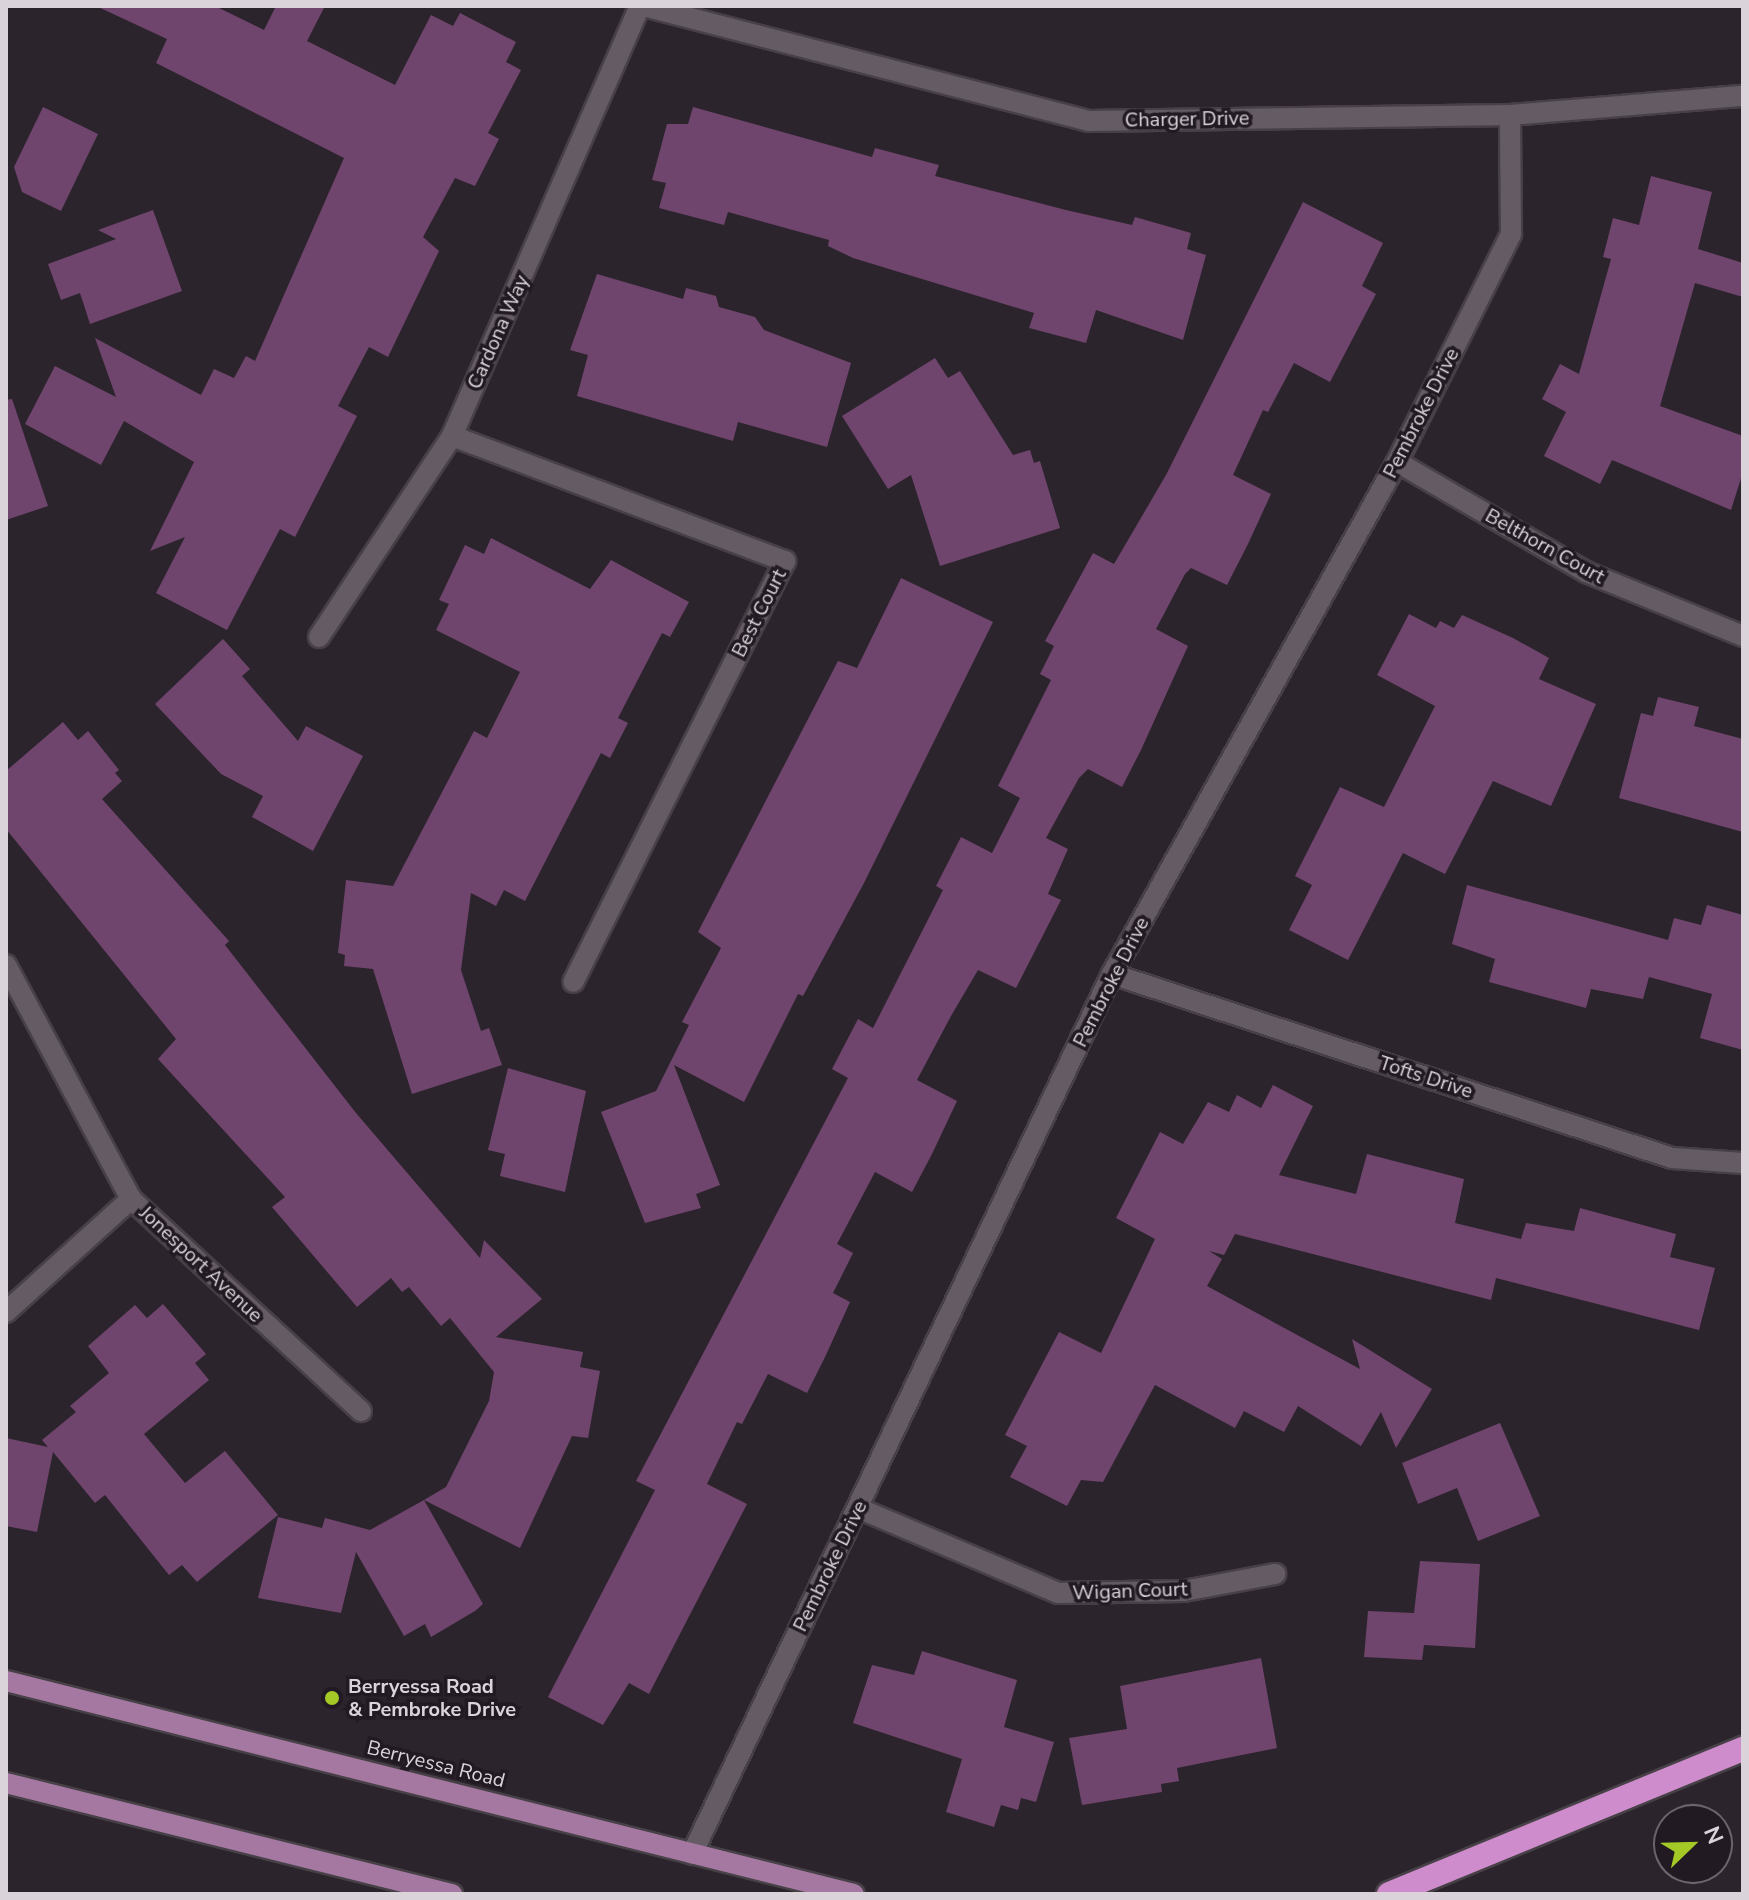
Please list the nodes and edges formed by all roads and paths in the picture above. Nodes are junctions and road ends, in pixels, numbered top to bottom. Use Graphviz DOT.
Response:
graph roads {
  1 [pos="642,6"];
  2 [pos="1743,96"];
  3 [pos="1510,115"];
  4 [pos="452,436"];
  5 [pos="1397,462"];
  6 [pos="1743,636"];
  7 [pos="319,637"];
  8 [pos="6,965"];
  9 [pos="1112,974"];
  10 [pos="573,982"];
  11 [pos="1743,1163"];
  12 [pos="131,1199"];
  13 [pos="6,1312"];
  14 [pos="361,1411"];
  15 [pos="858,1508"];
  16 [pos="1275,1574"];
  17 [pos="6,1681"];
  18 [pos="1743,1749"];
  19 [pos="6,1783"];
  20 [pos="692,1854"];
  21 [pos="452,1894"];
  22 [pos="854,1894"];
  23 [pos="1389,1894"];
  1 -- 3 [label="street, Charger Drive"];
  1 -- 4 [label="street, Cardona Way"];
  2 -- 3 [label="street, Charger Drive"];
  3 -- 5 [label="street, Pembroke Drive"];
  4 -- 7 [label="street, Cardona Way"];
  4 -- 10 [label="street, Best Court"];
  5 -- 6 [label="street, Belthorn Court"];
  5 -- 9 [label="street, Pembroke Drive"];
  8 -- 12 [label="street, Jonesport Avenue"];
  9 -- 11 [label="street, Tofts Drive"];
  9 -- 15 [label="street, Pembroke Drive"];
  12 -- 13 [label="street"];
  12 -- 14 [label="street, Jonesport Avenue"];
  15 -- 16 [label="street, Wigan Court"];
  15 -- 20 [label="street, Pembroke Drive"];
  17 -- 20 [label="main road, Berryessa Road"];
  18 -- 23 [label="highway"];
  19 -- 21 [label="main road"];
  20 -- 22 [label="main road, Berryessa Road"];
}
